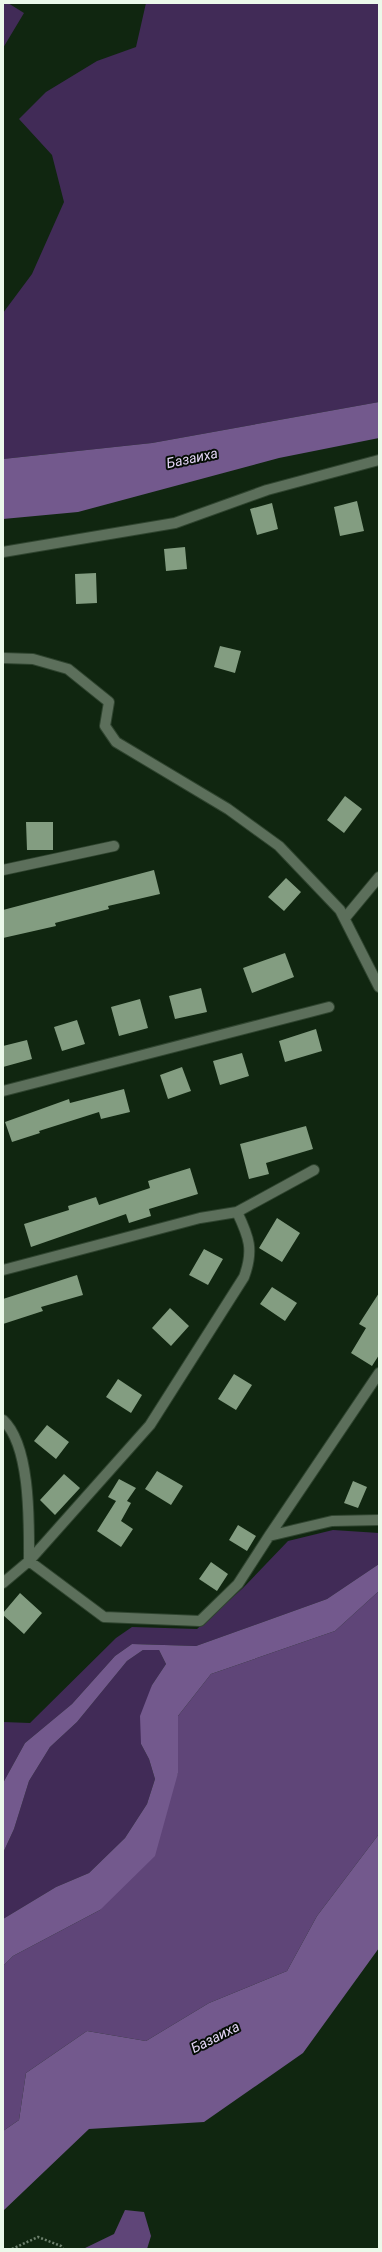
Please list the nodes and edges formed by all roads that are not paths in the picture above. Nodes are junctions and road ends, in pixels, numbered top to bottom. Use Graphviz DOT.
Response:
graph roads {
  1 [pos="379,460"];
  2 [pos="3,552"];
  3 [pos="3,658"];
  4 [pos="114,846"];
  5 [pos="3,870"];
  6 [pos="379,877"];
  7 [pos="345,918"];
  8 [pos="379,987"];
  9 [pos="329,1007"];
  10 [pos="3,1091"];
  11 [pos="314,1170"];
  12 [pos="237,1212"];
  13 [pos="3,1270"];
  14 [pos="379,1373"];
  15 [pos="3,1420"];
  16 [pos="379,1520"];
  17 [pos="269,1536"];
  18 [pos="29,1561"];
  19 [pos="3,1583"];
  1 -- 2 [label="street"];
  3 -- 7 [label="street"];
  4 -- 5 [label="street"];
  6 -- 7 [label="street"];
  7 -- 8 [label="street"];
  9 -- 10 [label="street"];
  11 -- 12 [label="street"];
  12 -- 13 [label="street"];
  12 -- 18 [label="street"];
  14 -- 17 [label="street"];
  15 -- 18 [label="street"];
  16 -- 17 [label="street"];
  17 -- 18 [label="street"];
  18 -- 19 [label="street"];
}
